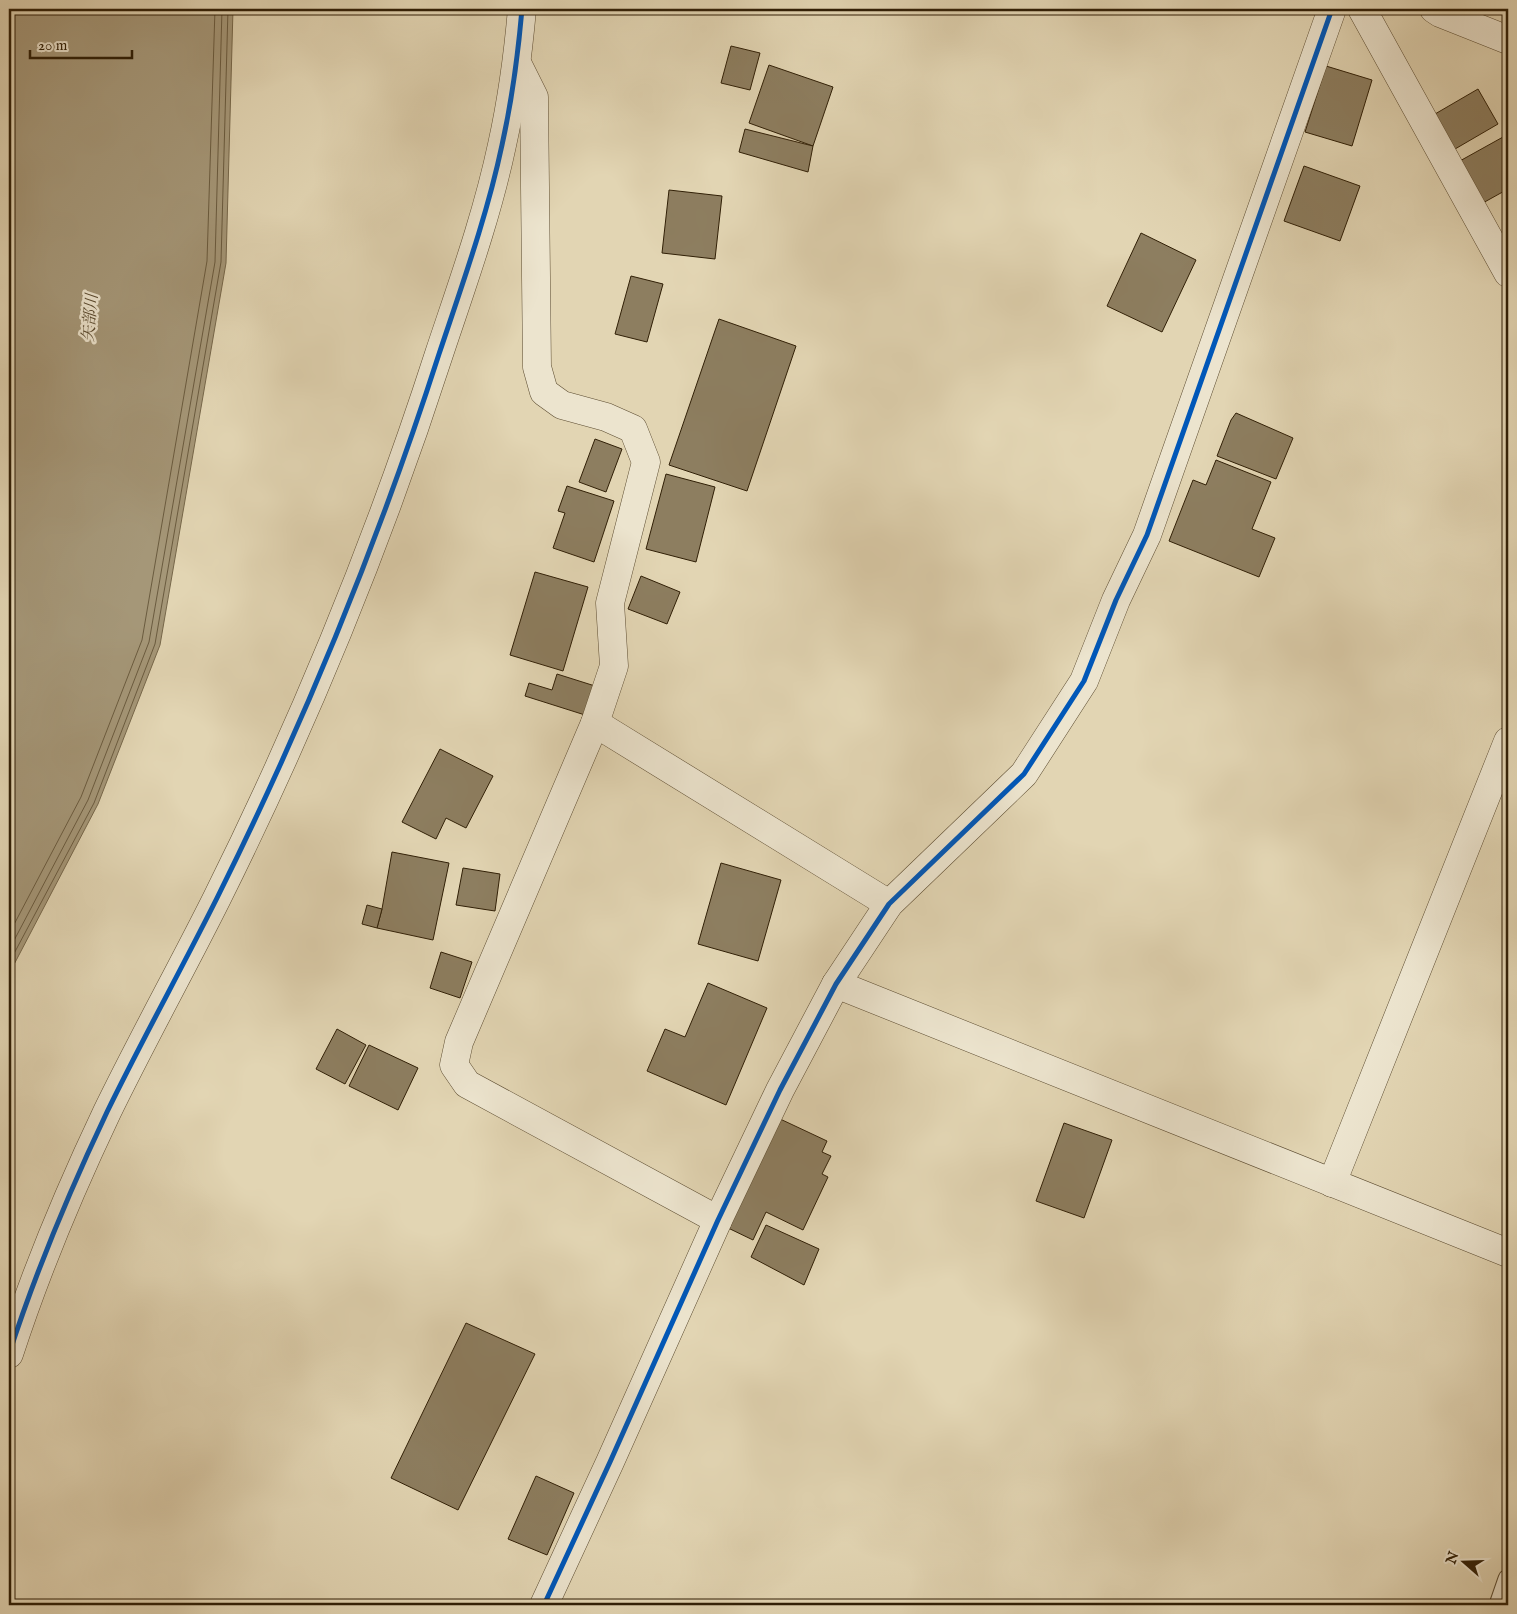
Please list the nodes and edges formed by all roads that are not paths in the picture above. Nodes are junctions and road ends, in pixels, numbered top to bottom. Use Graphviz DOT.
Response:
graph roads {
  1 [pos="522,9"];
  2 [pos="1332,9"];
  3 [pos="1362,9"];
  4 [pos="1434,9"];
  5 [pos="1508,40"];
  6 [pos="517,63"];
  7 [pos="1508,274"];
  8 [pos="595,723"];
  9 [pos="1508,741"];
  10 [pos="889,904"];
  11 [pos="836,984"];
  12 [pos="1332,1183"];
  13 [pos="718,1220"];
  14 [pos="1508,1253"];
  15 [pos="9,1354"];
  16 [pos="1508,1579"];
  17 [pos="544,1605"];
  18 [pos="1499,1605"];
  1 -- 6 [label="street"];
  2 -- 10 [label="street"];
  3 -- 7 [label="street"];
  4 -- 5 [label="street"];
  6 -- 8 [label="street"];
  6 -- 15 [label="street"];
  8 -- 10 [label="street"];
  8 -- 13 [label="street"];
  9 -- 12 [label="street"];
  10 -- 11 [label="street"];
  11 -- 12 [label="street"];
  11 -- 13 [label="street"];
  12 -- 14 [label="street"];
  13 -- 17 [label="street"];
  16 -- 18 [label="lane"];
}
